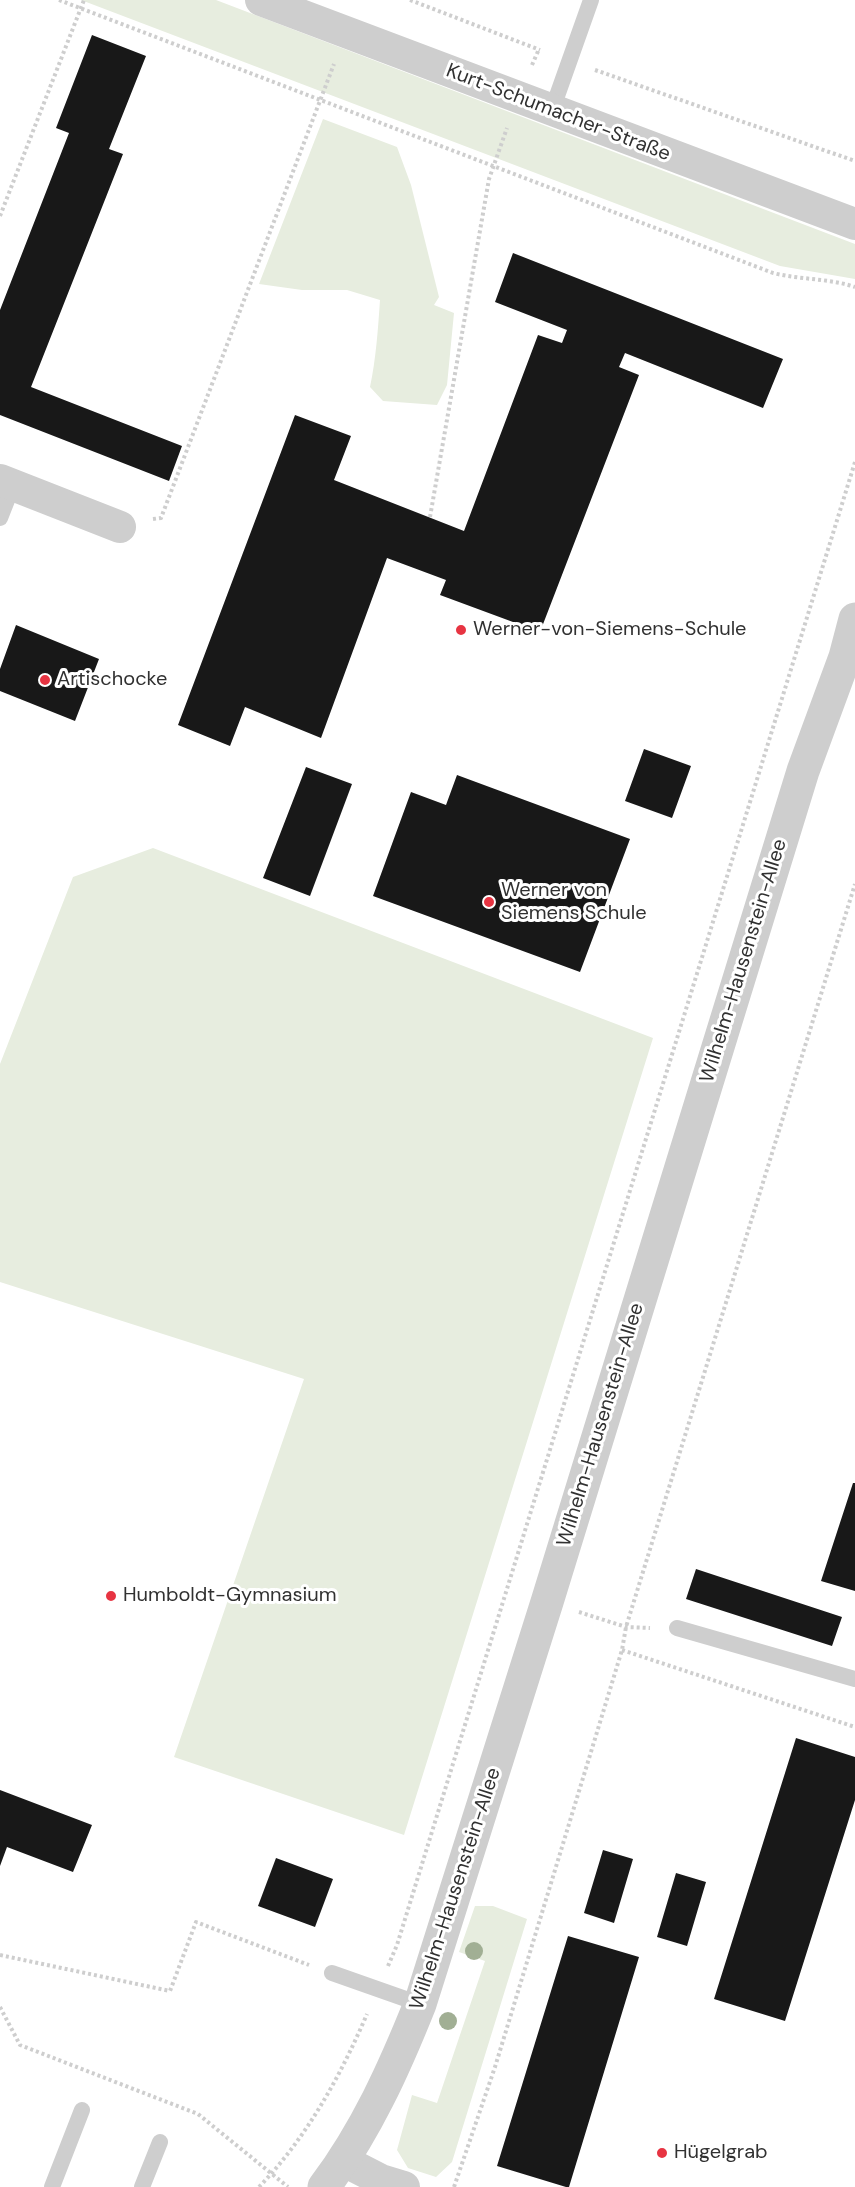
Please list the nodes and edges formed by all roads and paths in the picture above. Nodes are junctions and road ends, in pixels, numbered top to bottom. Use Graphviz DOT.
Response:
graph roads {
  1 [pos="59,0"];
  2 [pos="84,0"];
  3 [pos="261,0"];
  4 [pos="410,0"];
  5 [pos="591,0"];
  6 [pos="80,8"];
  7 [pos="345,32"];
  8 [pos="539,49"];
  9 [pos="570,61"];
  10 [pos="519,97"];
  11 [pos="321,99"];
  12 [pos="552,111"];
  13 [pos="855,161"];
  14 [pos="493,165"];
  15 [pos="0,216"];
  16 [pos="855,224"];
  17 [pos="855,287"];
  18 [pos="855,462"];
  19 [pos="7,483"];
  20 [pos="430,517"];
  21 [pos="0,518"];
  22 [pos="120,527"];
  23 [pos="852,635"];
  24 [pos="855,884"];
  25 [pos="677,1628"];
  26 [pos="622,1650"];
  27 [pos="855,1679"];
  28 [pos="855,1727"];
  29 [pos="0,1955"];
  30 [pos="332,1973"];
  31 [pos="378,1990"];
  32 [pos="420,2004"];
  33 [pos="0,2007"];
  34 [pos="82,2110"];
  35 [pos="160,2142"];
  36 [pos="344,2161"];
  37 [pos="272,2173"];
  38 [pos="387,2184"];
  39 [pos="52,2187"];
  40 [pos="142,2187"];
  41 [pos="259,2187"];
  42 [pos="288,2187"];
  43 [pos="324,2187"];
  44 [pos="454,2187"];
  1 -- 6 [label="path"];
  2 -- 6 [label="path"];
  3 -- 7 [label="street, Kurt-Schumacher-Straße"];
  4 -- 8 [label="path"];
  5 -- 9 [label="lane"];
  6 -- 11 [label="path"];
  6 -- 15 [label="path"];
  7 -- 10 [label="street, Kurt-Schumacher-Straße"];
  7 -- 11 [label="path"];
  8 -- 9 [label="path"];
  8 -- 10 [label="path"];
  9 -- 12 [label="lane"];
  9 -- 13 [label="path"];
  10 -- 12 [label="street, Kurt-Schumacher-Straße"];
  10 -- 14 [label="path"];
  11 -- 14 [label="path"];
  11 -- 22 [label="path"];
  12 -- 16 [label="street, Kurt-Schumacher-Straße"];
  14 -- 17 [label="path"];
  14 -- 20 [label="path"];
  18 -- 31 [label="path"];
  19 -- 21 [label="lane"];
  19 -- 22 [label="street"];
  23 -- 32 [label="street, Wilhelm-Hausenstein-Allee"];
  24 -- 26 [label="path"];
  25 -- 27 [label="lane"];
  26 -- 28 [label="path"];
  26 -- 44 [label="path"];
  29 -- 30 [label="path"];
  30 -- 31 [label="lane"];
  31 -- 32 [label="lane"];
  31 -- 37 [label="path"];
  32 -- 36 [label="street, Wilhelm-Hausenstein-Allee"];
  33 -- 37 [label="path"];
  34 -- 39 [label="lane"];
  35 -- 40 [label="lane"];
  36 -- 38 [label="street"];
  36 -- 43 [label="street, Wilhelm-Hausenstein-Allee"];
  37 -- 41 [label="path"];
  37 -- 42 [label="path"];
}
